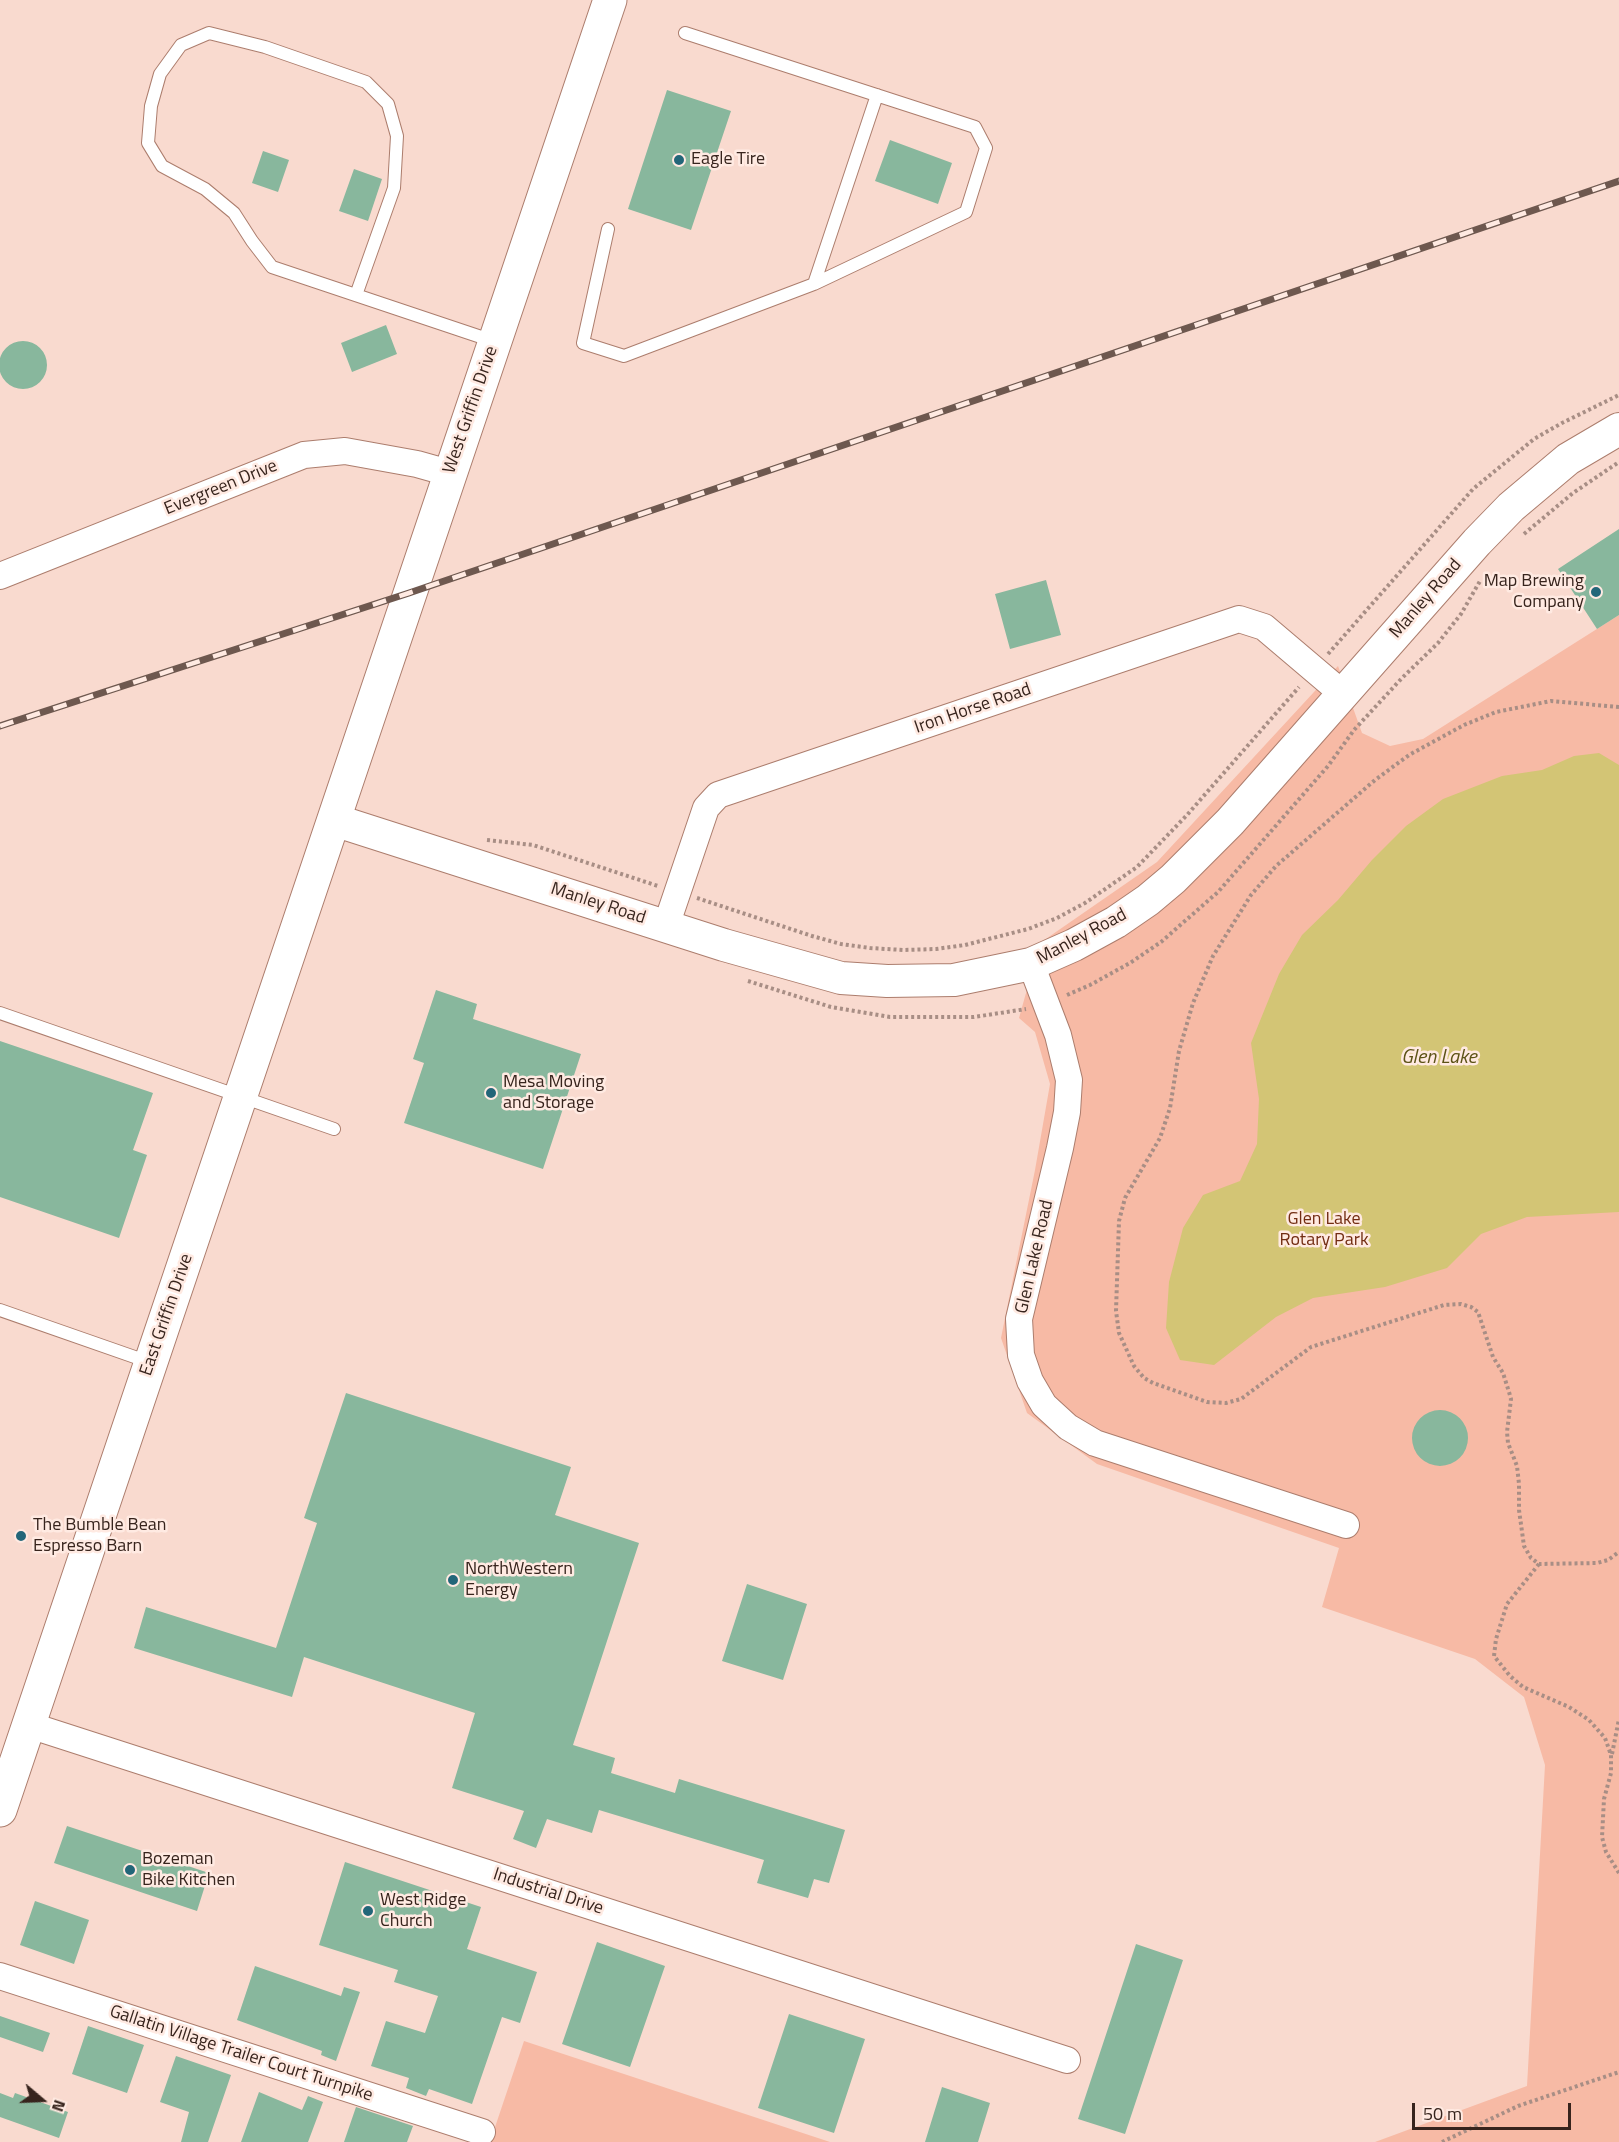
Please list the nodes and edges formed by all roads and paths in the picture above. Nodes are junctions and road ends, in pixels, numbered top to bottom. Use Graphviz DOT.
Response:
graph roads {
  1 [pos="610,0"];
  2 [pos="685,33"];
  3 [pos="877,95"];
  4 [pos="608,230"];
  5 [pos="814,284"];
  6 [pos="356,295"];
  7 [pos="494,341"];
  8 [pos="1619,395"];
  9 [pos="1619,429"];
  10 [pos="1619,462"];
  11 [pos="449,473"];
  12 [pos="1519,537"];
  13 [pos="1485,575"];
  14 [pos="0,576"];
  15 [pos="1314,670"];
  16 [pos="1343,694"];
  17 [pos="1619,707"];
  18 [pos="334,820"];
  19 [pos="478,839"];
  20 [pos="678,892"];
  21 [pos="666,926"];
  22 [pos="1031,964"];
  23 [pos="742,979"];
  24 [pos="1046,1004"];
  25 [pos="0,1013"];
  26 [pos="241,1096"];
  27 [pos="334,1129"];
  28 [pos="0,1310"];
  29 [pos="151,1363"];
  30 [pos="1346,1525"];
  31 [pos="1619,1552"];
  32 [pos="1539,1564"];
  33 [pos="1619,1719"];
  34 [pos="29,1725"];
  35 [pos="1611,1755"];
  36 [pos="0,1810"];
  37 [pos="1619,1873"];
  38 [pos="0,1976"];
  39 [pos="1067,2060"];
  40 [pos="1619,2072"];
  41 [pos="482,2132"];
  42 [pos="1442,2142"];
  1 -- 7 [label="main road, West Griffin Drive"];
  2 -- 3 [label="lane"];
  3 -- 5 [label="lane"];
  3 -- 5 [label="lane"];
  4 -- 5 [label="lane"];
  6 -- 6 [label="lane"];
  6 -- 7 [label="lane"];
  7 -- 11 [label="main road, West Griffin Drive"];
  8 -- 15 [label="path"];
  9 -- 16 [label="street, Manley Road"];
  10 -- 12 [label="path"];
  11 -- 14 [label="street, Evergreen Drive"];
  11 -- 18 [label="main road, West Griffin Drive"];
  13 -- 24 [label="path"];
  15 -- 16 [label="street, Iron Horse Road"];
  15 -- 20 [label="street, Iron Horse Road"];
  15 -- 20 [label="path"];
  16 -- 22 [label="street, Manley Road"];
  17 -- 32 [label="path"];
  18 -- 21 [label="street, Manley Road"];
  18 -- 26 [label="main road, East Griffin Drive"];
  19 -- 20 [label="path"];
  20 -- 21 [label="street, Iron Horse Road"];
  21 -- 22 [label="street, Manley Road"];
  22 -- 24 [label="street, Glen Lake Road"];
  23 -- 24 [label="path"];
  24 -- 30 [label="street, Glen Lake Road"];
  25 -- 26 [label="lane"];
  26 -- 27 [label="lane"];
  26 -- 29 [label="main road, East Griffin Drive"];
  28 -- 29 [label="lane"];
  29 -- 34 [label="main road, East Griffin Drive"];
  31 -- 32 [label="path"];
  32 -- 35 [label="path"];
  33 -- 35 [label="path"];
  34 -- 36 [label="main road, East Griffin Drive"];
  34 -- 39 [label="street, Industrial Drive"];
  35 -- 37 [label="path"];
  38 -- 41 [label="street, Gallatin Village Trailer Court Turnpike"];
  40 -- 42 [label="path"];
}
